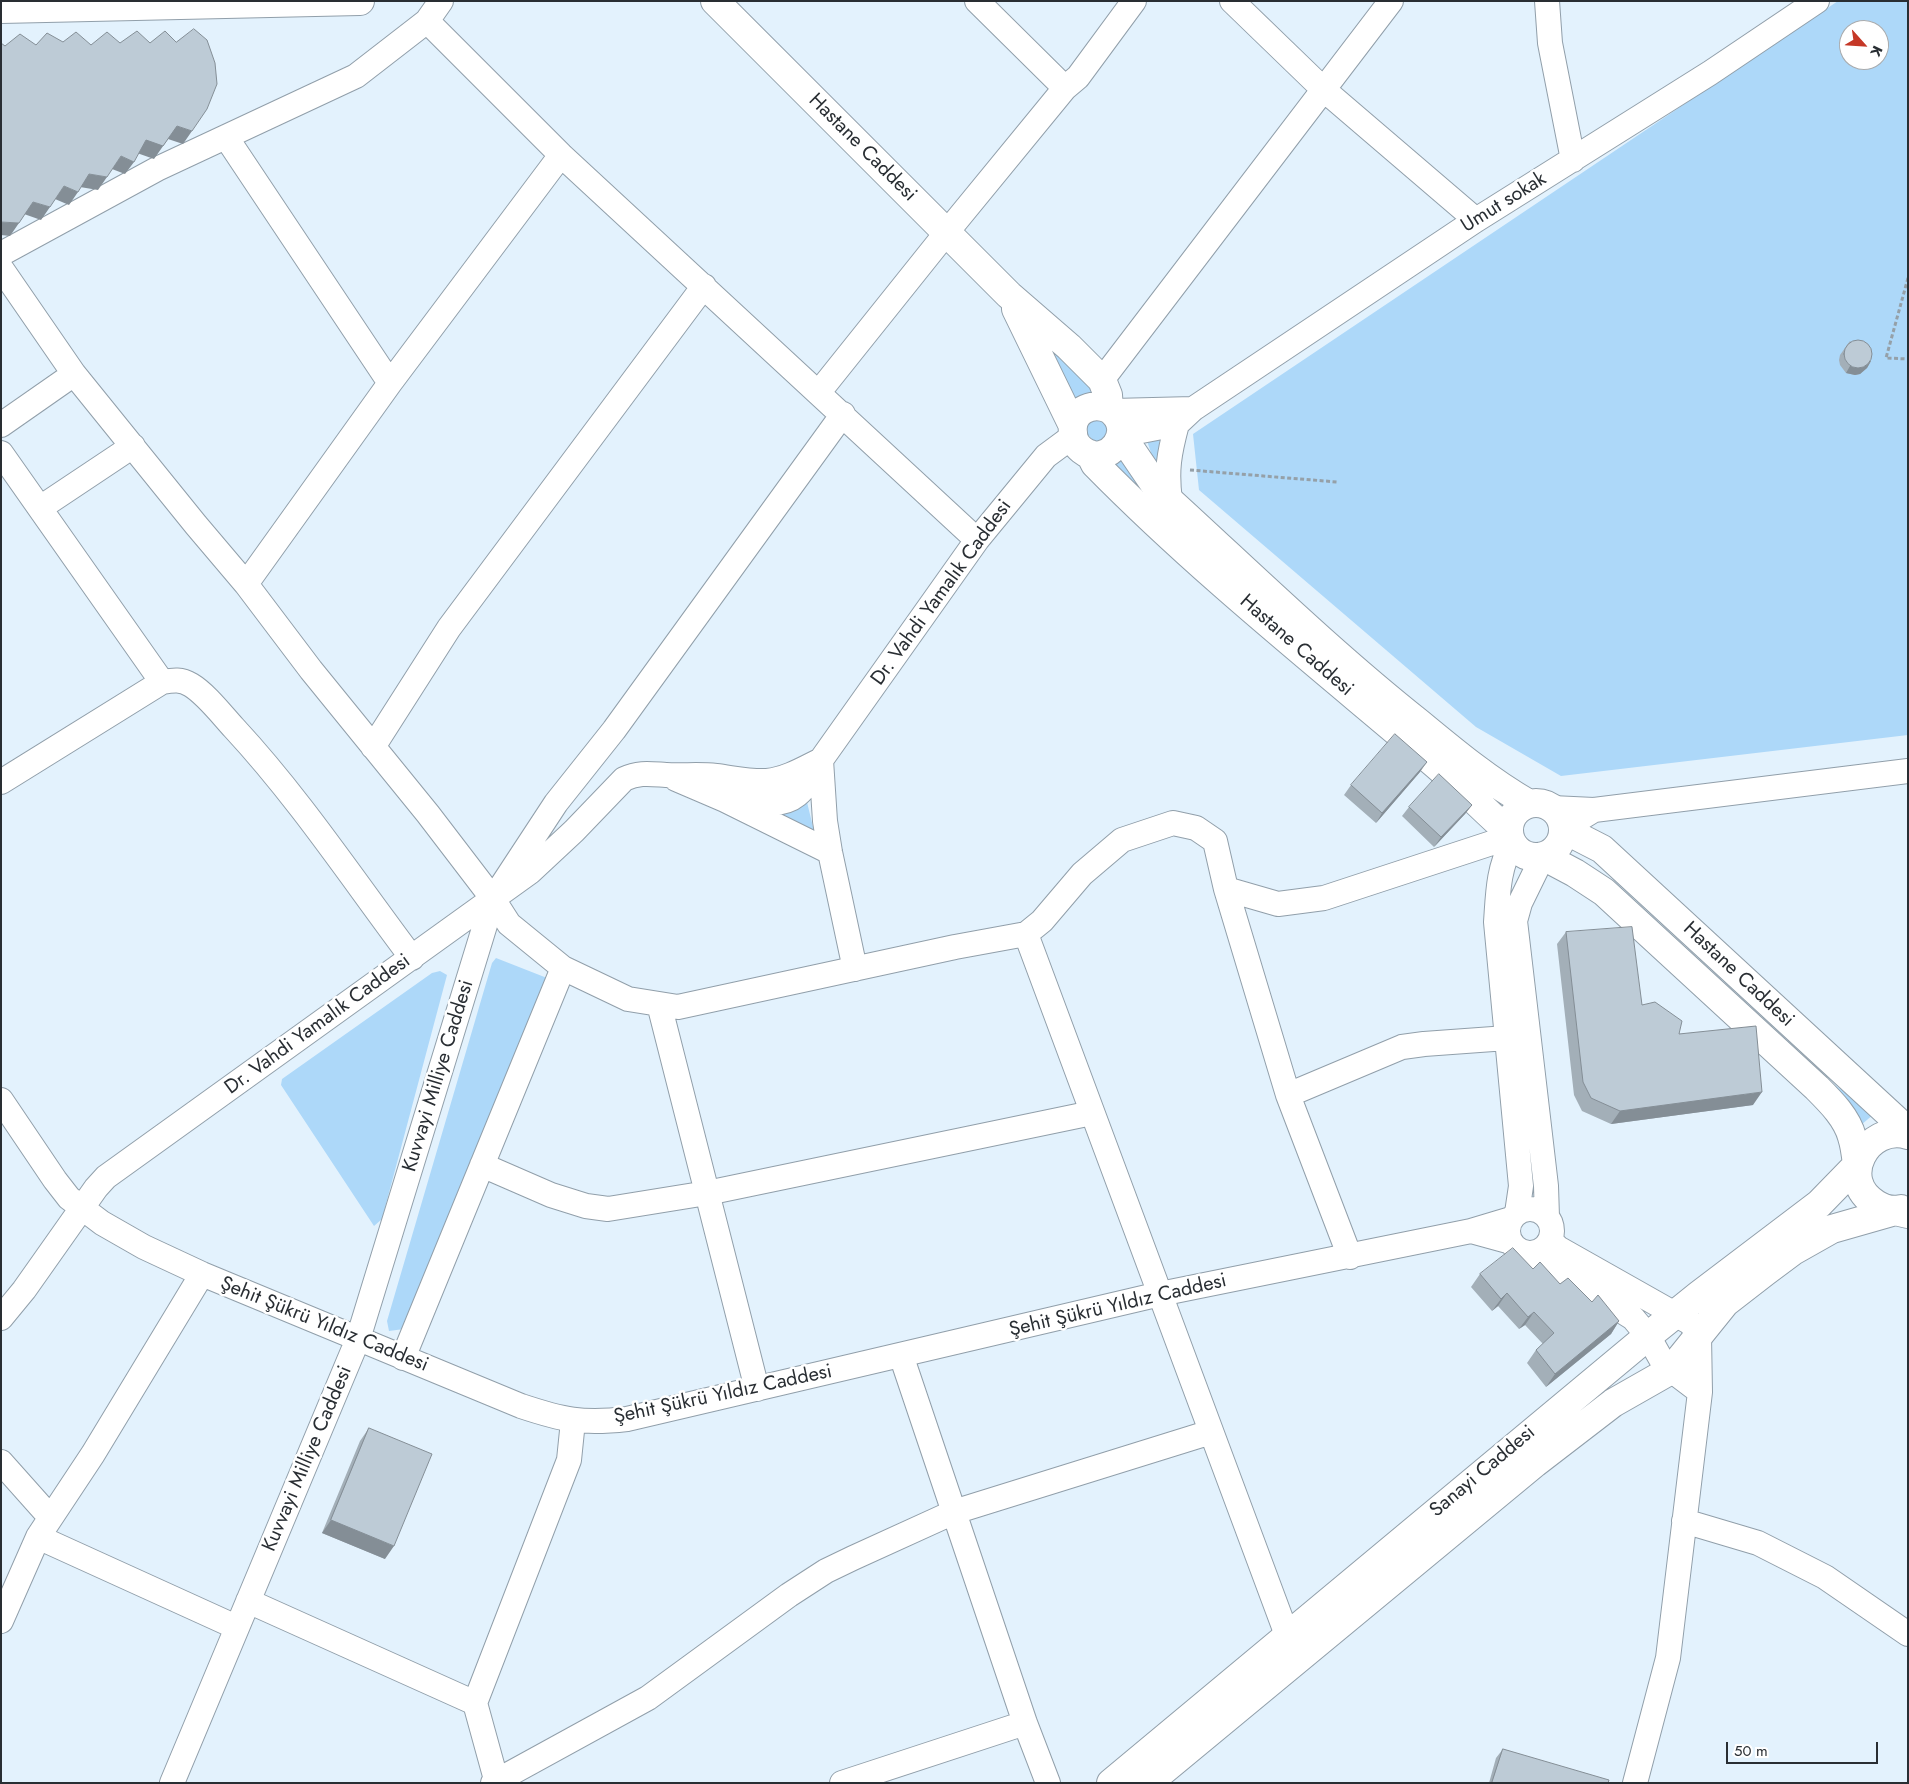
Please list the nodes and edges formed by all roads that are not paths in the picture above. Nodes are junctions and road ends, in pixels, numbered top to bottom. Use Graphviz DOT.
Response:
graph roads {
  1 [pos="360,1"];
  2 [pos="441,1"];
  3 [pos="715,1"];
  4 [pos="977,1"];
  5 [pos="1134,1"];
  6 [pos="1232,1"];
  7 [pos="1391,1"];
  8 [pos="1547,1"];
  9 [pos="1817,1"];
  10 [pos="77,4"];
  11 [pos="1,9"];
  12 [pos="427,21"];
  13 [pos="1066,88"];
  14 [pos="1323,89"];
  15 [pos="226,137"];
  16 [pos="561,155"];
  17 [pos="1572,160"];
  18 [pos="1476,220"];
  19 [pos="947,232"];
  20 [pos="1,254"];
  21 [pos="1,268"];
  22 [pos="704,286"];
  23 [pos="1009,295"];
  24 [pos="74,374"];
  25 [pos="1102,380"];
  26 [pos="390,383"];
  27 [pos="819,392"];
  28 [pos="843,414"];
  29 [pos="1185,416"];
  30 [pos="1114,418"];
  31 [pos="1,425"];
  32 [pos="1078,439"];
  33 [pos="133,446"];
  34 [pos="1,453"];
  35 [pos="1170,501"];
  36 [pos="40,508"];
  37 [pos="977,540"];
  38 [pos="246,584"];
  39 [pos="162,682"];
  40 [pos="373,747"];
  41 [pos="820,760"];
  42 [pos="1908,771"];
  43 [pos="4,774"];
  44 [pos="667,775"];
  45 [pos="725,800"];
  46 [pos="1548,814"];
  47 [pos="1510,837"];
  48 [pos="830,852"];
  49 [pos="1543,856"];
  50 [pos="1226,889"];
  51 [pos="493,898"];
  52 [pos="1026,934"];
  53 [pos="412,958"];
  54 [pos="563,968"];
  55 [pos="855,969"];
  56 [pos="659,1004"];
  57 [pos="1507,1038"];
  58 [pos="1288,1095"];
  59 [pos="1,1100"];
  60 [pos="1092,1113"];
  61 [pos="1901,1133"];
  62 [pos="482,1165"];
  63 [pos="1857,1165"];
  64 [pos="707,1193"];
  65 [pos="81,1208"];
  66 [pos="1903,1210"];
  67 [pos="1514,1216"];
  68 [pos="1547,1217"];
  69 [pos="1471,1231"];
  70 [pos="1550,1240"];
  71 [pos="1510,1242"];
  72 [pos="1531,1254"];
  73 [pos="1350,1257"];
  74 [pos="202,1274"];
  75 [pos="1160,1294"];
  76 [pos="1675,1314"];
  77 [pos="1,1318"];
  78 [pos="1648,1336"];
  79 [pos="1699,1336"];
  80 [pos="358,1339"];
  81 [pos="901,1355"];
  82 [pos="403,1358"];
  83 [pos="1671,1370"];
  84 [pos="757,1389"];
  85 [pos="1700,1392"];
  86 [pos="573,1421"];
  87 [pos="1211,1432"];
  88 [pos="1,1462"];
  89 [pos="954,1512"];
  90 [pos="50,1517"];
  91 [pos="1684,1521"];
  92 [pos="38,1537"];
  93 [pos="248,1601"];
  94 [pos="1,1621"];
  95 [pos="236,1627"];
  96 [pos="1908,1634"];
  97 [pos="1286,1635"];
  98 [pos="475,1703"];
  99 [pos="1025,1723"];
  100 [pos="496,1782"];
  101 [pos="172,1783"];
  102 [pos="842,1783"];
  103 [pos="1048,1783"];
  104 [pos="1111,1783"];
  105 [pos="1148,1783"];
  106 [pos="1635,1783"];
  1 -- 10 [label="main road"];
  2 -- 12 [label="street"];
  3 -- 19 [label="main road, Hastane Caddesi"];
  4 -- 13 [label="street"];
  5 -- 13 [label="street"];
  6 -- 14 [label="street"];
  7 -- 14 [label="street"];
  8 -- 17 [label="street"];
  9 -- 17 [label="street, Umut sokak"];
  10 -- 11 [label="main road"];
  12 -- 15 [label="street"];
  12 -- 16 [label="street"];
  13 -- 19 [label="street"];
  14 -- 18 [label="street"];
  14 -- 25 [label="street"];
  15 -- 20 [label="street"];
  15 -- 26 [label="street"];
  16 -- 22 [label="street"];
  16 -- 26 [label="street"];
  17 -- 18 [label="street, Umut sokak"];
  18 -- 29 [label="street, Umut sokak"];
  19 -- 23 [label="main road, Hastane Caddesi"];
  19 -- 27 [label="street"];
  21 -- 24 [label="street"];
  22 -- 27 [label="street"];
  22 -- 40 [label="street"];
  23 -- 25 [label="main road, Hastane Caddesi"];
  23 -- 32 [label="main road, Hastane Caddesi"];
  24 -- 31 [label="street"];
  24 -- 33 [label="street"];
  25 -- 30 [label="main road, Hastane Caddesi"];
  26 -- 38 [label="street"];
  27 -- 28 [label="street"];
  28 -- 37 [label="street"];
  28 -- 51 [label="street"];
  29 -- 30 [label="street"];
  29 -- 35 [label="street"];
  30 -- 32 [label="main road"];
  30 -- 32 [label="main road"];
  30 -- 35 [label="main road, Hastane Caddesi"];
  32 -- 37 [label="street, Dr. Vahdi Yamalık Caddesi"];
  32 -- 47 [label="main road, Hastane Caddesi"];
  33 -- 36 [label="street"];
  33 -- 38 [label="street"];
  34 -- 36 [label="street"];
  35 -- 46 [label="main road, Hastane Caddesi"];
  36 -- 39 [label="street"];
  37 -- 41 [label="street, Dr. Vahdi Yamalık Caddesi"];
  38 -- 40 [label="street"];
  39 -- 43 [label="street"];
  39 -- 53 [label="street"];
  40 -- 51 [label="street"];
  41 -- 44 [label="street, Dr. Vahdi Yamalık Caddesi"];
  41 -- 45 [label="street, Dr. Vahdi Yamalık Caddesi"];
  41 -- 48 [label="street"];
  42 -- 46 [label="street"];
  44 -- 45 [label="street, Dr. Vahdi Yamalık Caddesi"];
  44 -- 51 [label="street, Dr. Vahdi Yamalık Caddesi"];
  45 -- 48 [label="street, Dr. Vahdi Yamalık Caddesi"];
  46 -- 47 [label="main road"];
  46 -- 49 [label="main road"];
  46 -- 61 [label="main road, Hastane Caddesi"];
  47 -- 49 [label="main road"];
  47 -- 50 [label="street"];
  47 -- 57 [label="street"];
  48 -- 55 [label="street"];
  49 -- 63 [label="main road, Hastane Caddesi"];
  49 -- 68 [label="street"];
  50 -- 52 [label="street"];
  50 -- 58 [label="street"];
  51 -- 53 [label="street, Dr. Vahdi Yamalık Caddesi"];
  51 -- 54 [label="street"];
  51 -- 80 [label="street, Kuvvayi Milliye Caddesi"];
  52 -- 55 [label="street"];
  52 -- 60 [label="street"];
  53 -- 65 [label="street, Dr. Vahdi Yamalık Caddesi"];
  54 -- 56 [label="street"];
  54 -- 62 [label="street"];
  55 -- 56 [label="street"];
  56 -- 64 [label="street"];
  57 -- 58 [label="street"];
  57 -- 67 [label="street"];
  58 -- 73 [label="street"];
  59 -- 65 [label="street, Şehit Şükrü Yıldız Caddesi"];
  60 -- 64 [label="street"];
  60 -- 75 [label="street"];
  61 -- 63 [label="main road, Sanayi Caddesi"];
  62 -- 64 [label="street"];
  62 -- 82 [label="street"];
  63 -- 66 [label="main road, Hastane Caddesi"];
  63 -- 76 [label="main road, Sanayi Caddesi"];
  64 -- 84 [label="street"];
  65 -- 74 [label="street, Şehit Şükrü Yıldız Caddesi"];
  65 -- 77 [label="street, Dr. Vahdi Yamalık Caddesi"];
  66 -- 79 [label="main road, Sanayi Caddesi"];
  67 -- 68 [label="street"];
  67 -- 69 [label="street, Şehit Şükrü Yıldız Caddesi"];
  67 -- 71 [label="street"];
  68 -- 70 [label="street"];
  69 -- 71 [label="street"];
  69 -- 73 [label="street, Şehit Şükrü Yıldız Caddesi"];
  70 -- 72 [label="street"];
  70 -- 76 [label="street"];
  71 -- 72 [label="street"];
  72 -- 78 [label="street"];
  73 -- 75 [label="street, Şehit Şükrü Yıldız Caddesi"];
  74 -- 80 [label="street, Şehit Şükrü Yıldız Caddesi"];
  74 -- 90 [label="street"];
  75 -- 81 [label="street, Şehit Şükrü Yıldız Caddesi"];
  75 -- 87 [label="street"];
  76 -- 78 [label="main road, Sanayi Caddesi"];
  76 -- 79 [label="street"];
  78 -- 83 [label="street"];
  78 -- 97 [label="main road, Sanayi Caddesi"];
  79 -- 83 [label="main road, Sanayi Caddesi"];
  79 -- 85 [label="street"];
  80 -- 82 [label="street, Şehit Şükrü Yıldız Caddesi"];
  80 -- 93 [label="street, Kuvvayi Milliye Caddesi"];
  81 -- 84 [label="street, Şehit Şükrü Yıldız Caddesi"];
  81 -- 89 [label="street"];
  82 -- 86 [label="street, Şehit Şükrü Yıldız Caddesi"];
  83 -- 85 [label="street"];
  83 -- 105 [label="main road, Sanayi Caddesi"];
  84 -- 86 [label="street, Şehit Şükrü Yıldız Caddesi"];
  85 -- 91 [label="street"];
  86 -- 98 [label="street"];
  87 -- 89 [label="street"];
  87 -- 97 [label="street"];
  88 -- 90 [label="street"];
  89 -- 99 [label="street"];
  89 -- 100 [label="street"];
  90 -- 92 [label="street"];
  91 -- 96 [label="street"];
  91 -- 106 [label="street"];
  92 -- 94 [label="street"];
  92 -- 95 [label="street"];
  93 -- 95 [label="street, Kuvvayi Milliye Caddesi"];
  93 -- 98 [label="street"];
  95 -- 101 [label="street, Kuvvayi Milliye Caddesi"];
  97 -- 104 [label="main road, Sanayi Caddesi"];
  98 -- 100 [label="street"];
  99 -- 102 [label="street"];
  99 -- 103 [label="street"];
}
